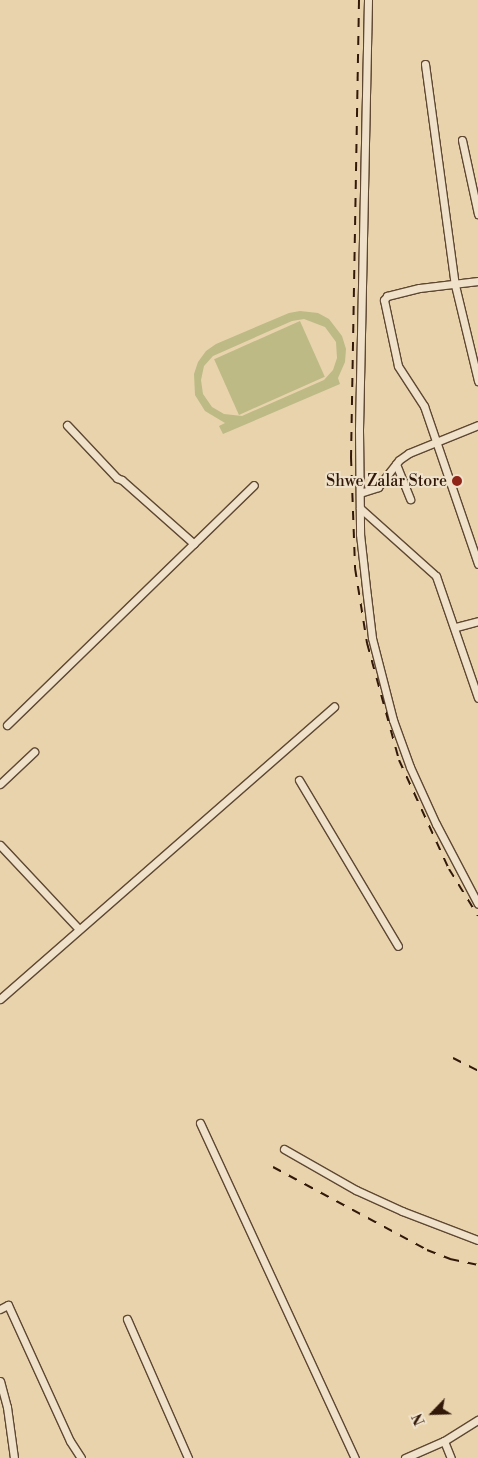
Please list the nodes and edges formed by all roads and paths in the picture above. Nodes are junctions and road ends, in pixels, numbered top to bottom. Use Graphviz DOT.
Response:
graph roads {
  1 [pos="368,0"];
  2 [pos="425,64"];
  3 [pos="462,140"];
  4 [pos="478,214"];
  5 [pos="478,281"];
  6 [pos="455,285"];
  7 [pos="478,381"];
  8 [pos="67,425"];
  9 [pos="478,425"];
  10 [pos="434,441"];
  11 [pos="396,464"];
  12 [pos="254,485"];
  13 [pos="360,493"];
  14 [pos="410,498"];
  15 [pos="360,508"];
  16 [pos="194,544"];
  17 [pos="477,559"];
  18 [pos="478,622"];
  19 [pos="456,627"];
  20 [pos="478,698"];
  21 [pos="334,708"];
  22 [pos="8,725"];
  23 [pos="34,752"];
  24 [pos="299,780"];
  25 [pos="0,784"];
  26 [pos="0,845"];
  27 [pos="478,904"];
  28 [pos="79,929"];
  29 [pos="398,946"];
  30 [pos="1,997"];
  31 [pos="200,1124"];
  32 [pos="284,1149"];
  33 [pos="478,1240"];
  34 [pos="0,1309"];
  35 [pos="127,1318"];
  36 [pos="0,1381"];
  37 [pos="2,1393"];
  38 [pos="478,1420"];
  39 [pos="444,1441"];
  40 [pos="13,1456"];
  41 [pos="4,1458"];
  42 [pos="81,1458"];
  43 [pos="188,1458"];
  44 [pos="355,1458"];
  45 [pos="405,1458"];
  46 [pos="451,1458"];
  1 -- 13 [label="street"];
  2 -- 6 [label="street"];
  3 -- 4 [label="street"];
  5 -- 6 [label="street"];
  6 -- 7 [label="street"];
  6 -- 10 [label="street"];
  8 -- 16 [label="street"];
  9 -- 10 [label="street"];
  10 -- 11 [label="street"];
  10 -- 17 [label="street"];
  11 -- 13 [label="street"];
  11 -- 14 [label="street"];
  12 -- 16 [label="street"];
  13 -- 15 [label="street"];
  15 -- 19 [label="street"];
  15 -- 27 [label="street"];
  16 -- 22 [label="street"];
  18 -- 19 [label="street"];
  19 -- 20 [label="street"];
  21 -- 28 [label="street"];
  23 -- 25 [label="street"];
  24 -- 29 [label="street"];
  26 -- 28 [label="street"];
  28 -- 30 [label="street"];
  31 -- 44 [label="street"];
  32 -- 33 [label="street"];
  34 -- 42 [label="street"];
  35 -- 43 [label="street"];
  36 -- 37 [label="street"];
  37 -- 40 [label="street"];
  38 -- 39 [label="street"];
  39 -- 45 [label="street"];
  39 -- 46 [label="street"];
  40 -- 41 [label="street"];
}
